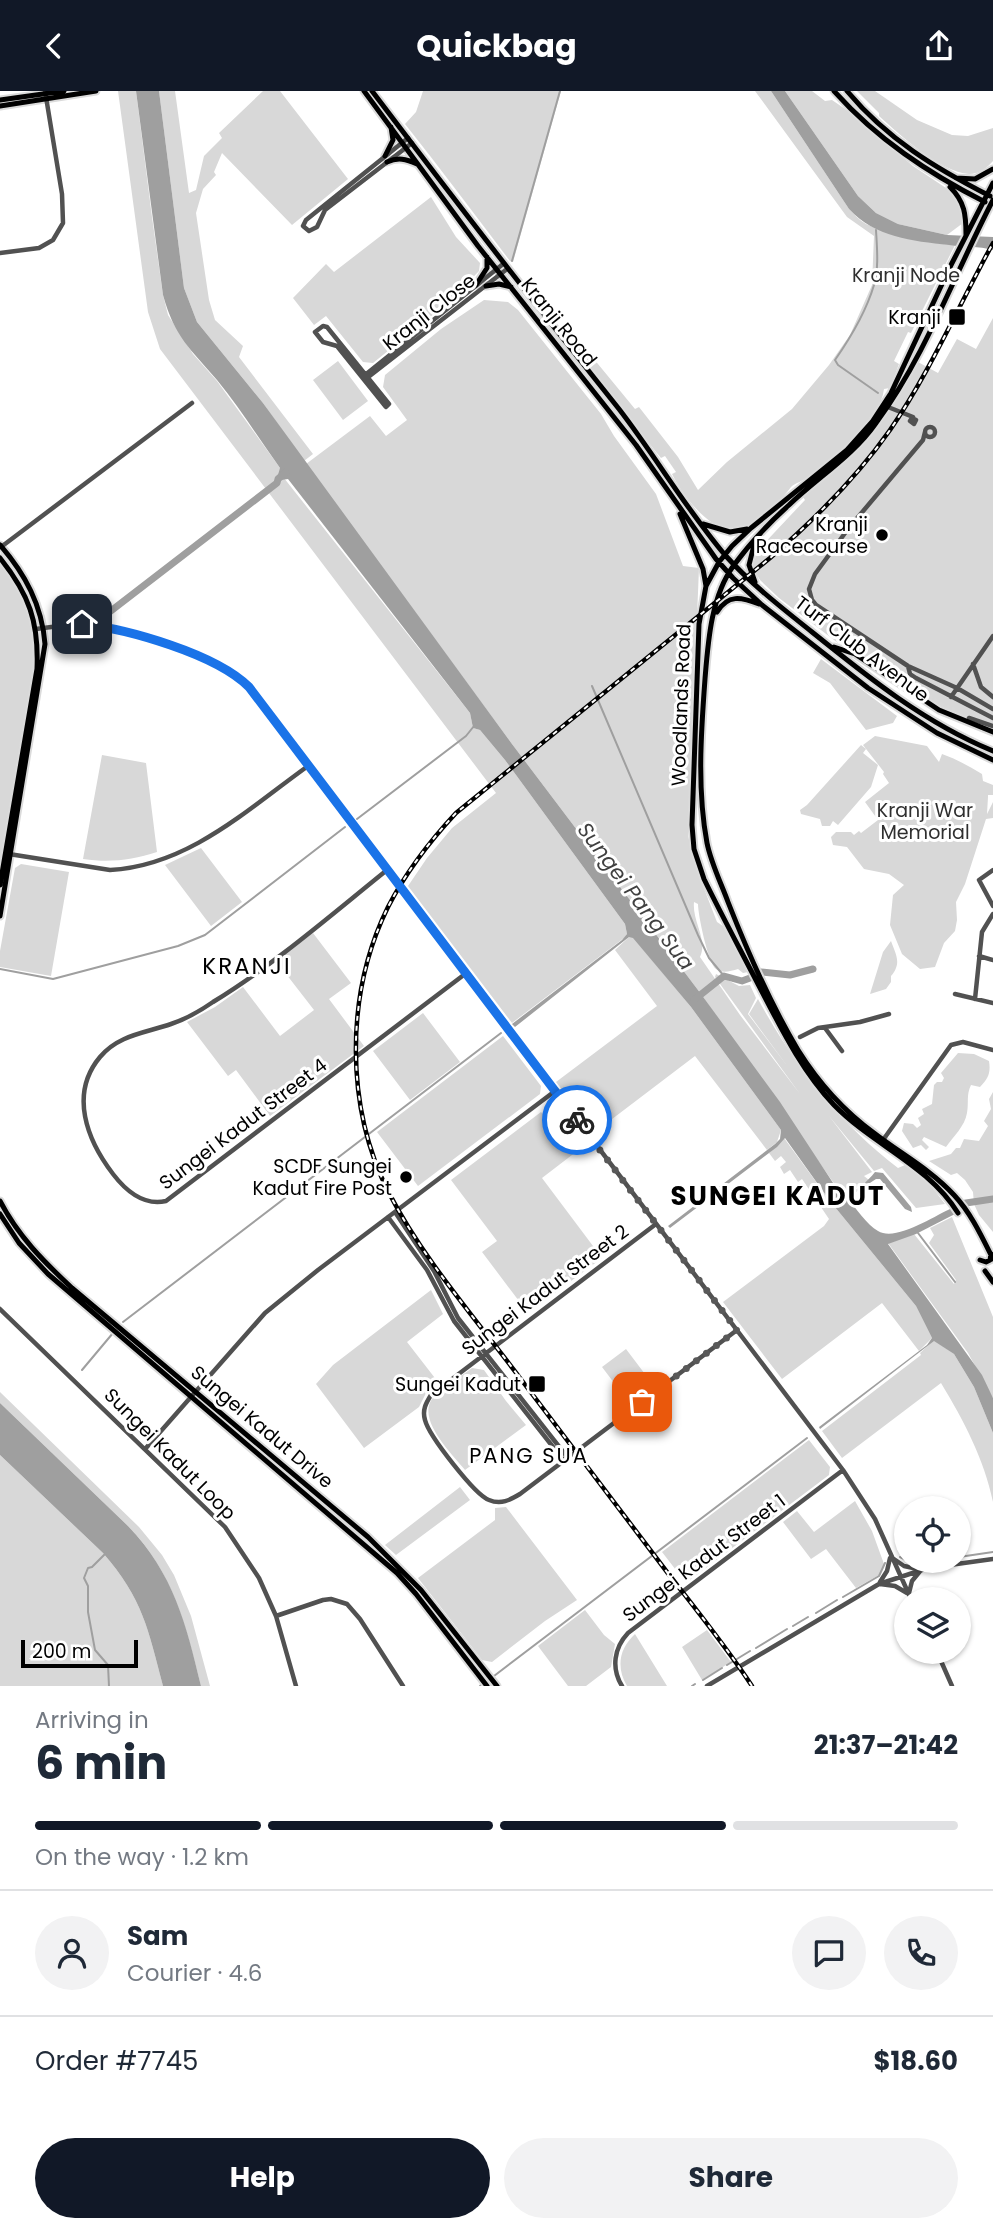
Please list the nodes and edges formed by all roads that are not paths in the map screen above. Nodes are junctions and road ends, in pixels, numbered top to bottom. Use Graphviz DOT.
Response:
graph roads {
  1 [pos="34,91"];
  2 [pos="64,91"];
  3 [pos="96,91"];
  4 [pos="364,91"];
  5 [pos="372,91"];
  6 [pos="834,91"];
  7 [pos="847,91"];
  8 [pos="45,95"];
  9 [pos="28,96"];
  10 [pos="0,100"];
  11 [pos="0,106"];
  12 [pos="390,124"];
  13 [pos="407,143"];
  14 [pos="386,159"];
  15 [pos="419,165"];
  16 [pos="993,169"];
  17 [pos="948,179"];
  18 [pos="993,183"];
  19 [pos="449,191"];
  20 [pos="443,198"];
  21 [pos="990,200"];
  22 [pos="966,237"];
  23 [pos="0,253"];
  24 [pos="487,257"];
  25 [pos="505,266"];
  26 [pos="950,267"];
  27 [pos="961,267"];
  28 [pos="499,271"];
  29 [pos="476,285"];
  30 [pos="486,286"];
  31 [pos="511,288"];
  32 [pos="365,378"];
  33 [pos="192,403"];
  34 [pos="888,407"];
  35 [pos="676,504"];
  36 [pos="700,523"];
  37 [pos="751,528"];
  38 [pos="757,538"];
  39 [pos="1,546"];
  40 [pos="725,554"];
  41 [pos="0,558"];
  42 [pos="719,562"];
  43 [pos="734,564"];
  44 [pos="729,573"];
  45 [pos="706,586"];
  46 [pos="761,590"];
  47 [pos="762,605"];
  48 [pos="714,617"];
  49 [pos="44,627"];
  50 [pos="36,629"];
  51 [pos="993,636"];
  52 [pos="828,645"];
  53 [pos="973,664"];
  54 [pos="908,666"];
  55 [pos="957,688"];
  56 [pos="951,697"];
  57 [pos="993,697"];
  58 [pos="993,709"];
  59 [pos="969,717"];
  60 [pos="993,719"];
  61 [pos="993,726"];
  62 [pos="993,732"];
  63 [pos="993,751"];
  64 [pos="993,760"];
  65 [pos="308,765"];
  66 [pos="8,853"];
  67 [pos="387,870"];
  68 [pos="993,870"];
  69 [pos="0,885"];
  70 [pos="727,898"];
  71 [pos="716,904"];
  72 [pos="993,906"];
  73 [pos="993,914"];
  74 [pos="0,916"];
  75 [pos="979,956"];
  76 [pos="993,960"];
  77 [pos="465,974"];
  78 [pos="955,994"];
  79 [pos="975,999"];
  80 [pos="993,1003"];
  81 [pos="889,1014"];
  82 [pos="825,1027"];
  83 [pos="789,1034"];
  84 [pos="800,1037"];
  85 [pos="798,1049"];
  86 [pos="993,1050"];
  87 [pos="842,1051"];
  88 [pos="555,1091"];
  89 [pos="883,1140"];
  90 [pos="0,1201"];
  91 [pos="395,1212"];
  92 [pos="958,1213"];
  93 [pos="0,1214"];
  94 [pos="388,1217"];
  95 [pos="656,1224"];
  96 [pos="992,1257"];
  97 [pos="980,1260"];
  98 [pos="985,1271"];
  99 [pos="993,1283"];
  100 [pos="0,1309"];
  101 [pos="737,1330"];
  102 [pos="475,1344"];
  103 [pos="493,1346"];
  104 [pos="482,1354"];
  105 [pos="489,1362"];
  106 [pos="470,1364"];
  107 [pos="195,1395"];
  108 [pos="146,1448"];
  109 [pos="566,1460"];
  110 [pos="843,1470"];
  111 [pos="890,1557"];
  112 [pos="993,1559"];
  113 [pos="894,1560"];
  114 [pos="971,1562"];
  115 [pos="911,1573"];
  116 [pos="900,1576"];
  117 [pos="879,1584"];
  118 [pos="896,1587"];
  119 [pos="905,1587"];
  120 [pos="276,1616"];
  121 [pos="942,1664"];
  122 [pos="296,1686"];
  123 [pos="403,1686"];
  124 [pos="487,1686"];
  125 [pos="497,1686"];
  126 [pos="622,1686"];
  127 [pos="708,1686"];
  128 [pos="952,1686"];
  1 -- 9 [label="main road"];
  2 -- 8 [label="main road"];
  3 -- 8 [label="main road"];
  4 -- 12 [label="main road, Kranji Road"];
  5 -- 13 [label="main road, Kranji Road"];
  6 -- 17 [label="main road"];
  7 -- 17 [label="main road"];
  8 -- 9 [label="main road"];
  8 -- 11 [label="main road"];
  8 -- 23 [label="street"];
  9 -- 10 [label="main road"];
  12 -- 13 [label="main road, Kranji Road"];
  12 -- 14 [label="main road"];
  13 -- 14 [label="street"];
  13 -- 15 [label="main road, Kranji Road"];
  13 -- 19 [label="main road, Kranji Road"];
  14 -- 14 [label="street"];
  14 -- 15 [label="main road"];
  15 -- 20 [label="main road, Kranji Road"];
  16 -- 17 [label="main road"];
  17 -- 21 [label="main road"];
  17 -- 22 [label="main road"];
  18 -- 21 [label="main road"];
  19 -- 20 [label="main road"];
  19 -- 25 [label="main road, Kranji Road"];
  20 -- 24 [label="main road, Kranji Road"];
  21 -- 22 [label="main road, Woodlands Road"];
  21 -- 27 [label="main road, Woodlands Road"];
  22 -- 26 [label="main road, Woodlands Road"];
  24 -- 28 [label="main road, Kranji Road"];
  24 -- 29 [label="main road"];
  25 -- 28 [label="street, Kranji Close"];
  25 -- 36 [label="main road, Kranji Road"];
  26 -- 27 [label="main road"];
  26 -- 37 [label="main road, Woodlands Road"];
  27 -- 34 [label="main road, Woodlands Road"];
  28 -- 29 [label="street, Kranji Close"];
  28 -- 30 [label="street, Kranji Close"];
  28 -- 31 [label="main road, Kranji Road"];
  29 -- 32 [label="street, Kranji Close"];
  30 -- 31 [label="main road"];
  30 -- 32 [label="street, Kranji Close"];
  31 -- 35 [label="main road, Kranji Road"];
  32 -- 32 [label="street"];
  32 -- 32 [label="street"];
  33 -- 39 [label="street"];
  34 -- 38 [label="main road, Woodlands Road"];
  34 -- 54 [label="street"];
  35 -- 42 [label="main road, Kranji Road"];
  35 -- 45 [label="main road"];
  36 -- 37 [label="main road"];
  36 -- 40 [label="main road, Kranji Road"];
  37 -- 40 [label="main road, Woodlands Road"];
  38 -- 43 [label="main road, Woodlands Road"];
  38 -- 46 [label="main road"];
  39 -- 49 [label="main road"];
  40 -- 42 [label="main road, Woodlands Road"];
  40 -- 43 [label="main road, Turf Club Avenue"];
  41 -- 50 [label="main road"];
  42 -- 44 [label="main road, Kranji Road"];
  42 -- 45 [label="main road, Woodlands Road"];
  43 -- 44 [label="main road, Woodlands Road"];
  43 -- 46 [label="main road, Turf Club Avenue"];
  44 -- 47 [label="main road, Turf Club Avenue"];
  44 -- 48 [label="main road, Woodlands Road"];
  45 -- 71 [label="main road, Woodlands Road"];
  46 -- 52 [label="main road, Turf Club Avenue"];
  47 -- 48 [label="main road"];
  47 -- 64 [label="main road, Turf Club Avenue"];
  48 -- 70 [label="main road, Woodlands Road"];
  49 -- 50 [label="street"];
  49 -- 65 [label="street"];
  49 -- 66 [label="main road"];
  50 -- 66 [label="main road"];
  51 -- 53 [label="street"];
  52 -- 62 [label="main road"];
  52 -- 63 [label="main road, Turf Club Avenue"];
  53 -- 55 [label="street"];
  53 -- 57 [label="street"];
  54 -- 55 [label="street"];
  54 -- 56 [label="street"];
  55 -- 56 [label="street"];
  55 -- 58 [label="street"];
  56 -- 60 [label="street"];
  59 -- 61 [label="street"];
  65 -- 66 [label="street"];
  65 -- 67 [label="street"];
  66 -- 69 [label="main road"];
  66 -- 74 [label="main road"];
  67 -- 77 [label="street"];
  67 -- 77 [label="street, Sungei Kadut Street 4"];
  68 -- 72 [label="street"];
  70 -- 71 [label="main road"];
  70 -- 83 [label="main road, Woodlands Road"];
  71 -- 92 [label="main road, Woodlands Road"];
  73 -- 75 [label="street"];
  75 -- 76 [label="street"];
  75 -- 79 [label="street"];
  77 -- 88 [label="street"];
  78 -- 79 [label="street"];
  79 -- 80 [label="street"];
  81 -- 82 [label="street"];
  82 -- 84 [label="street"];
  82 -- 87 [label="street"];
  83 -- 84 [label="street"];
  83 -- 85 [label="main road, Woodlands Road"];
  84 -- 85 [label="street"];
  85 -- 89 [label="main road, Woodlands Road"];
  86 -- 89 [label="street"];
  88 -- 91 [label="street"];
  88 -- 95 [label="street"];
  89 -- 96 [label="main road, Woodlands Road"];
  90 -- 107 [label="main road, Sungei Kadut Drive"];
  91 -- 94 [label="street"];
  91 -- 102 [label="street"];
  93 -- 107 [label="main road, Sungei Kadut Drive"];
  94 -- 102 [label="street"];
  94 -- 107 [label="street"];
  95 -- 101 [label="street"];
  95 -- 103 [label="street, Sungei Kadut Street 2"];
  96 -- 97 [label="main road"];
  98 -- 99 [label="main road"];
  100 -- 108 [label="street, Sungei Kadut Loop"];
  101 -- 109 [label="street, Sungei Kadut Street 2"];
  101 -- 110 [label="street"];
  102 -- 103 [label="street"];
  102 -- 104 [label="street"];
  102 -- 106 [label="street"];
  103 -- 104 [label="street, Sungei Kadut Street 2"];
  103 -- 105 [label="street"];
  104 -- 105 [label="street"];
  104 -- 106 [label="street, Sungei Kadut Street 2"];
  105 -- 106 [label="street"];
  105 -- 109 [label="street"];
  106 -- 109 [label="street, Sungei Kadut Street 2"];
  107 -- 108 [label="street"];
  107 -- 124 [label="main road, Sungei Kadut Drive"];
  107 -- 125 [label="main road, Sungei Kadut Drive"];
  108 -- 120 [label="street, Sungei Kadut Loop"];
  110 -- 111 [label="street"];
  110 -- 126 [label="street, Sungei Kadut Street 1"];
  111 -- 113 [label="street"];
  111 -- 116 [label="street"];
  111 -- 117 [label="street"];
  112 -- 114 [label="street"];
  115 -- 116 [label="street"];
  116 -- 117 [label="street"];
  116 -- 119 [label="street"];
  117 -- 118 [label="street"];
  117 -- 127 [label="street"];
  120 -- 122 [label="street, Sungei Kadut Loop"];
  120 -- 123 [label="street"];
  121 -- 128 [label="street"];
}
